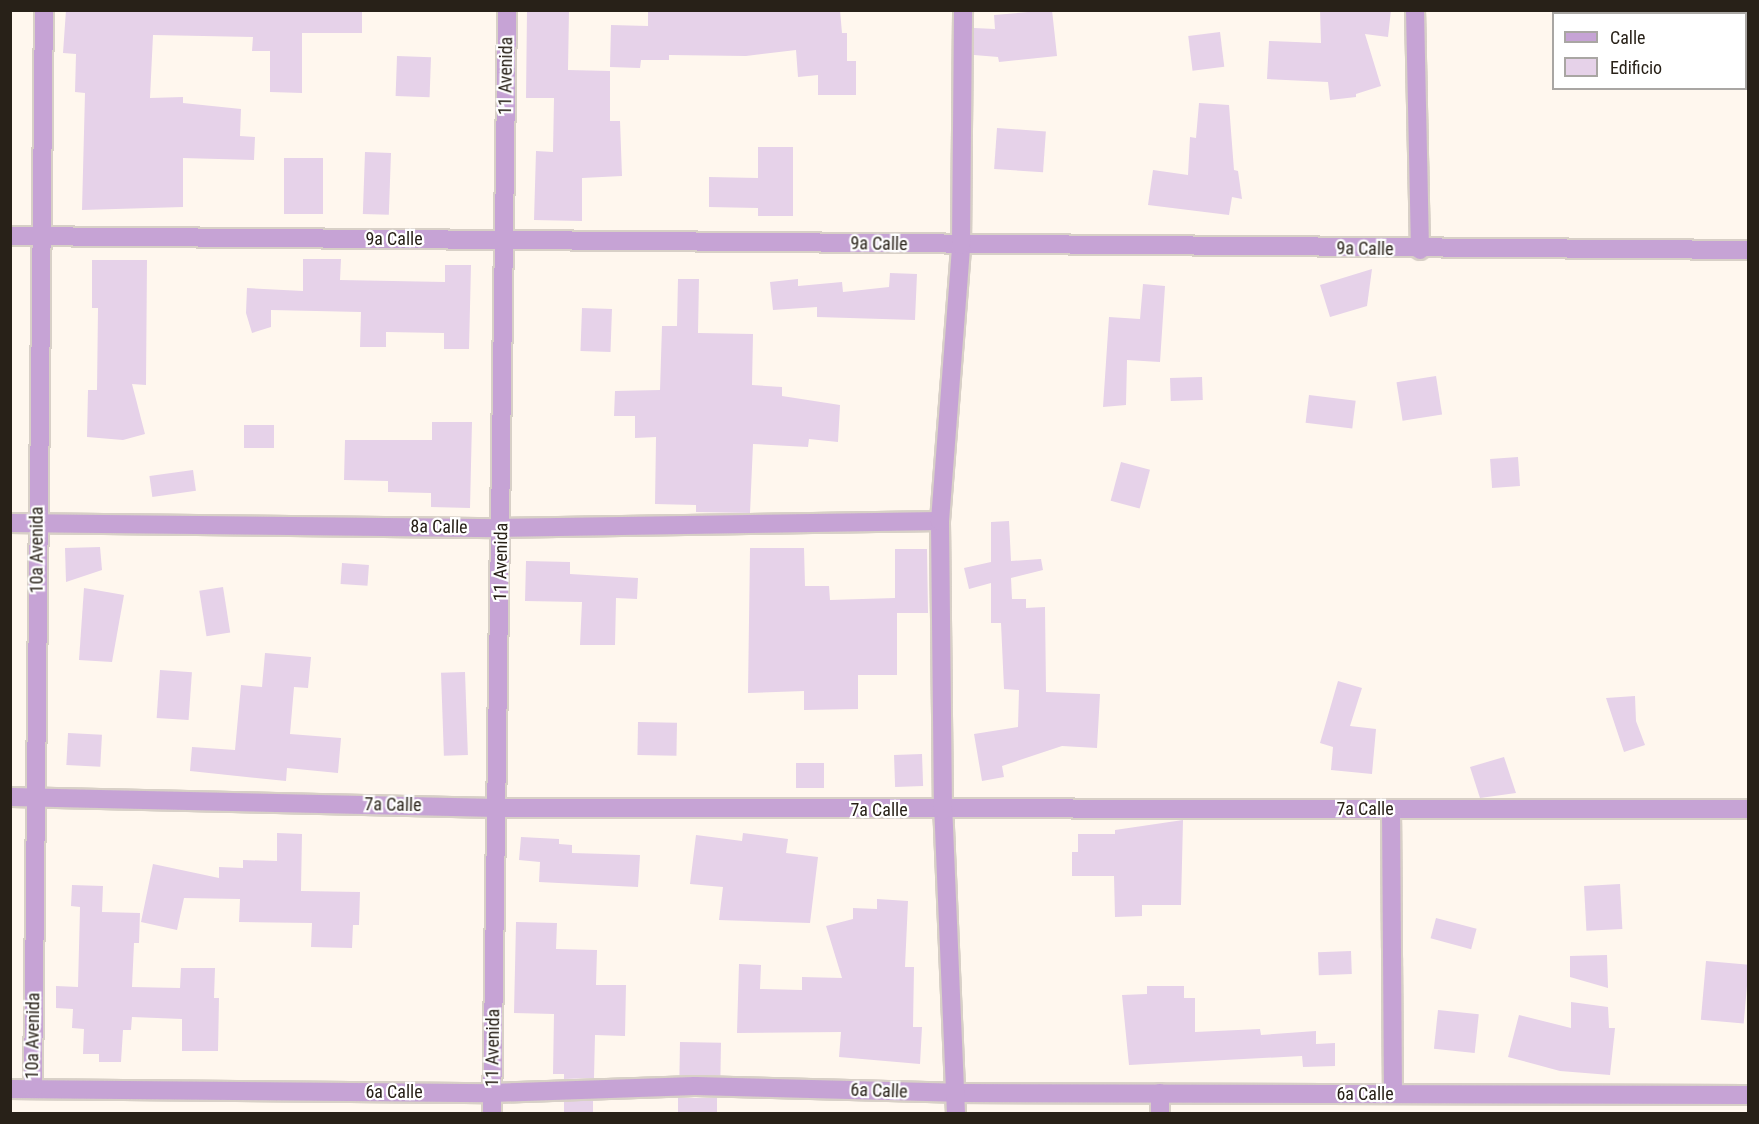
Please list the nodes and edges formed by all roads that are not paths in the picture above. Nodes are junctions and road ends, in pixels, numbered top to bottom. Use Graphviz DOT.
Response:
graph roads {
  1 [pos="44,10"];
  2 [pos="507,10"];
  3 [pos="963,10"];
  4 [pos="1415,10"];
  5 [pos="10,236"];
  6 [pos="41,237"];
  7 [pos="504,240"];
  8 [pos="960,245"];
  9 [pos="1420,250"];
  10 [pos="1749,250"];
  11 [pos="940,521"];
  12 [pos="37,522"];
  13 [pos="10,523"];
  14 [pos="501,528"];
  15 [pos="36,796"];
  16 [pos="10,797"];
  17 [pos="498,808"];
  18 [pos="1391,809"];
  19 [pos="1749,809"];
  20 [pos="943,810"];
  21 [pos="10,1089"];
  22 [pos="33,1089"];
  23 [pos="492,1093"];
  24 [pos="956,1093"];
  25 [pos="1160,1093"];
  26 [pos="1393,1094"];
  27 [pos="1749,1095"];
  28 [pos="492,1113"];
  29 [pos="956,1113"];
  30 [pos="1160,1113"];
  1 -- 6 [label="street, 10a Avenida"];
  2 -- 7 [label="street, 11 Avenida"];
  3 -- 8 [label="street"];
  4 -- 9 [label="street"];
  5 -- 6 [label="street, 9a Calle"];
  6 -- 7 [label="street, 9a Calle"];
  6 -- 12 [label="street, 10a Avenida"];
  7 -- 8 [label="street, 9a Calle"];
  7 -- 14 [label="street, 11 Avenida"];
  8 -- 9 [label="street, 9a Calle"];
  8 -- 11 [label="street"];
  9 -- 10 [label="street, 9a Calle"];
  11 -- 14 [label="street, 8a Calle"];
  11 -- 20 [label="street"];
  12 -- 13 [label="street, 8a Calle"];
  12 -- 14 [label="street, 8a Calle"];
  12 -- 15 [label="street, 10a Avenida"];
  14 -- 17 [label="street, 11 Avenida"];
  15 -- 16 [label="street, 7a Calle"];
  15 -- 17 [label="street, 7a Calle"];
  15 -- 22 [label="street, 10a Avenida"];
  17 -- 20 [label="street, 7a Calle"];
  17 -- 23 [label="street, 11 Avenida"];
  18 -- 19 [label="street, 7a Calle"];
  18 -- 20 [label="street, 7a Calle"];
  18 -- 26 [label="street"];
  20 -- 24 [label="street"];
  21 -- 22 [label="street, 6a Calle"];
  22 -- 23 [label="street, 6a Calle"];
  23 -- 24 [label="street, 6a Calle"];
  23 -- 28 [label="street, 11 Avenida"];
  24 -- 25 [label="street, 6a Calle"];
  24 -- 29 [label="street"];
  25 -- 26 [label="street, 6a Calle"];
  25 -- 30 [label="street"];
  26 -- 27 [label="street, 6a Calle"];
}
